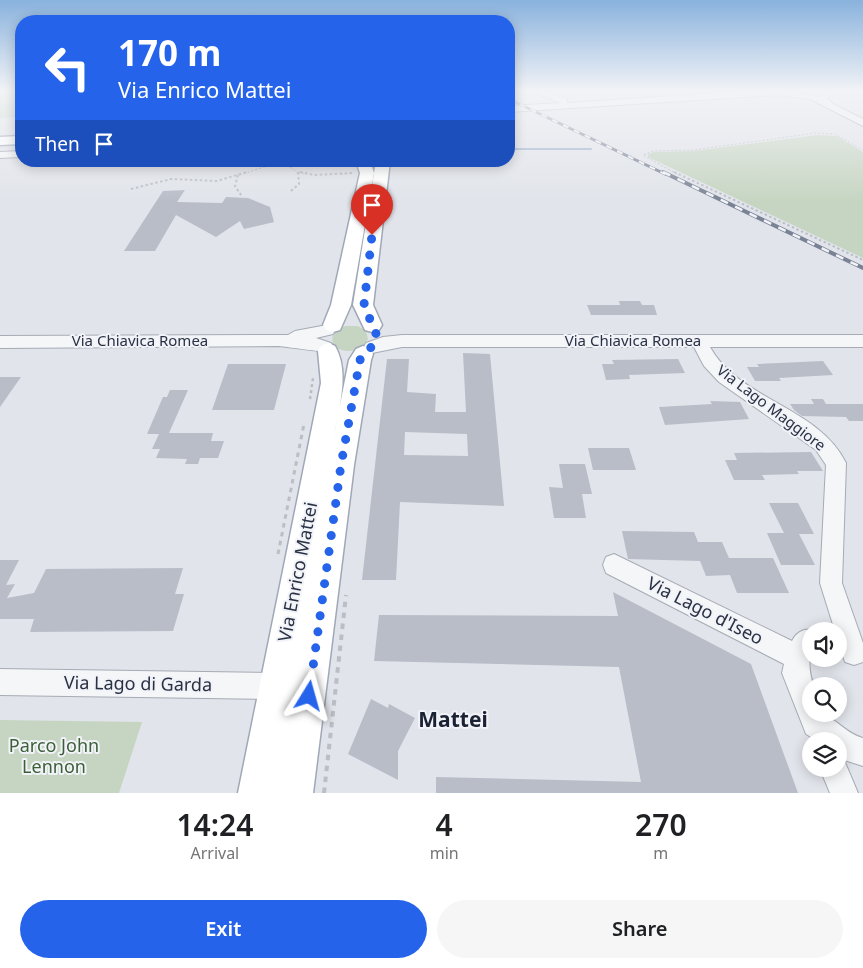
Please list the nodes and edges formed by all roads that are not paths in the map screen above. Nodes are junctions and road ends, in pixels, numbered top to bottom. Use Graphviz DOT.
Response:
graph roads {
  1 [pos="15,140"];
  2 [pos="0,141"];
  3 [pos="15,154"];
  4 [pos="0,155"];
  5 [pos="366,167"];
  6 [pos="382,167"];
  7 [pos="371,339"];
  8 [pos="699,340"];
  9 [pos="863,341"];
  10 [pos="0,342"];
  11 [pos="325,345"];
  12 [pos="614,565"];
  13 [pos="288,623"];
  14 [pos="319,623"];
  15 [pos="802,648"];
  16 [pos="852,654"];
  17 [pos="802,655"];
  18 [pos="0,682"];
  19 [pos="277,686"];
  20 [pos="820,732"];
  21 [pos="847,747"];
  22 [pos="863,752"];
  23 [pos="837,777"];
  24 [pos="258,793"];
  25 [pos="294,793"];
  26 [pos="844,793"];
  1 -- 2 [label="main road"];
  3 -- 4 [label="street"];
  5 -- 11 [label="main road, Via Enrico Mattei"];
  6 -- 7 [label="main road"];
  7 -- 8 [label="street, Via Chiavica Romea"];
  7 -- 11 [label="main road"];
  7 -- 11 [label="main road"];
  7 -- 14 [label="main road, Via Enrico Mattei"];
  8 -- 9 [label="street, Via Chiavica Romea"];
  8 -- 16 [label="street, Via Lago Maggiore"];
  10 -- 11 [label="street, Via Chiavica Romea"];
  11 -- 13 [label="main road, Via Enrico Mattei"];
  12 -- 15 [label="street, Via Lago d'Iseo"];
  13 -- 14 [label="street"];
  13 -- 19 [label="main road, Via Enrico Mattei"];
  14 -- 25 [label="main road, Via Enrico Mattei"];
  17 -- 20 [label="street"];
  18 -- 19 [label="street, Via Lago di Garda"];
  19 -- 24 [label="main road, Via Enrico Mattei"];
  21 -- 22 [label="street"];
  23 -- 26 [label="street"];
}
